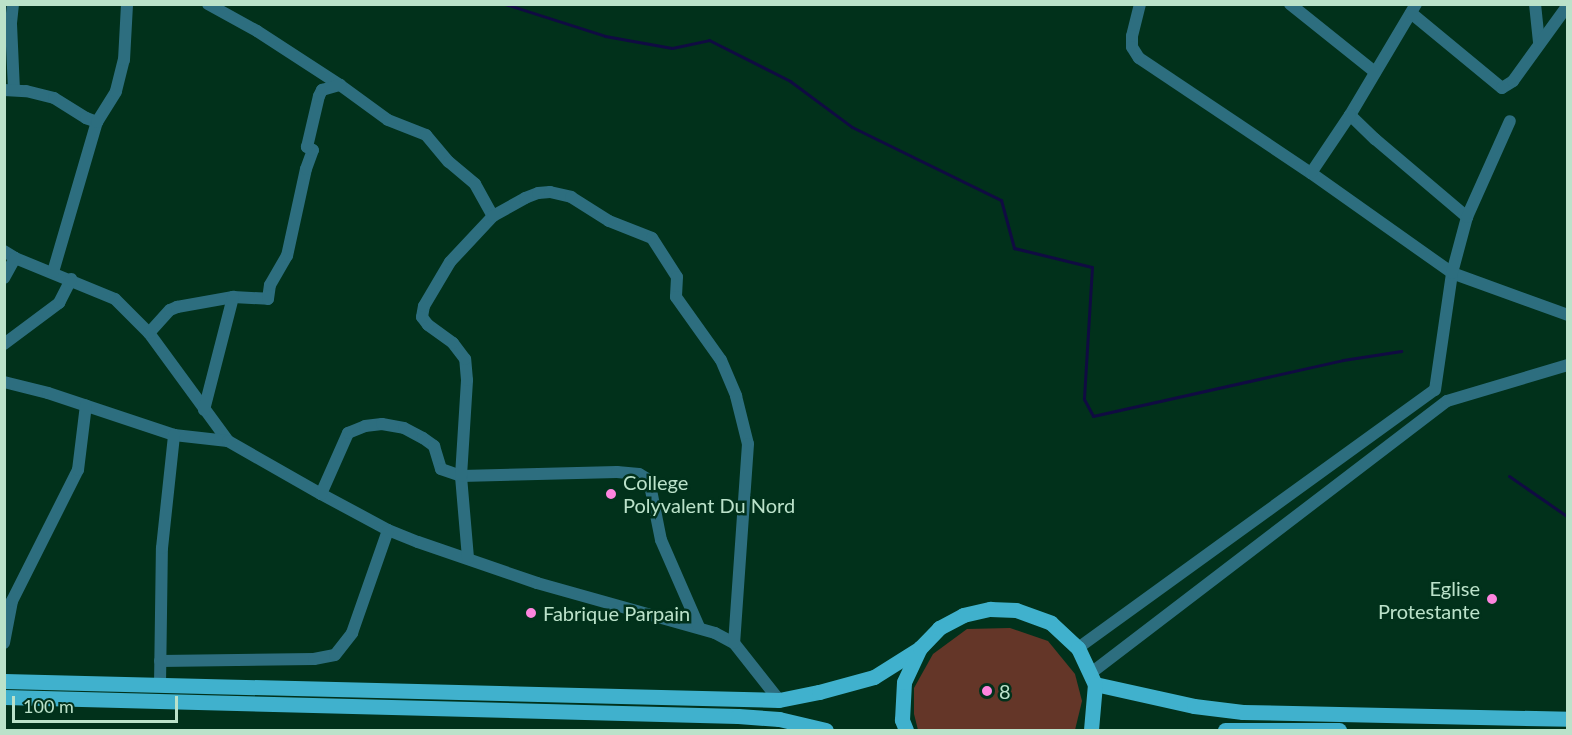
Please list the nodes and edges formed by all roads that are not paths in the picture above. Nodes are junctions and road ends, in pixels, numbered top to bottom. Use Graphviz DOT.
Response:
graph roads {
  1 [pos="13,4"];
  2 [pos="127,4"];
  3 [pos="208,4"];
  4 [pos="1140,4"];
  5 [pos="1290,4"];
  6 [pos="1535,4"];
  7 [pos="1568,5"];
  8 [pos="1413,9"];
  9 [pos="8,25"];
  10 [pos="1539,42"];
  11 [pos="1375,72"];
  12 [pos="340,85"];
  13 [pos="9,90"];
  14 [pos="1350,115"];
  15 [pos="1510,121"];
  16 [pos="97,122"];
  17 [pos="1311,173"];
  18 [pos="493,216"];
  19 [pos="1467,217"];
  20 [pos="10,255"];
  21 [pos="53,272"];
  22 [pos="1452,273"];
  23 [pos="4,278"];
  24 [pos="71,279"];
  25 [pos="233,297"];
  26 [pos="1568,315"];
  27 [pos="149,333"];
  28 [pos="4,344"];
  29 [pos="1568,364"];
  30 [pos="4,382"];
  31 [pos="86,405"];
  32 [pos="204,410"];
  33 [pos="174,435"];
  34 [pos="228,441"];
  35 [pos="461,476"];
  36 [pos="321,494"];
  37 [pos="388,530"];
  38 [pos="468,558"];
  39 [pos="699,627"];
  40 [pos="4,643"];
  41 [pos="734,643"];
  42 [pos="920,648"];
  43 [pos="1078,648"];
  44 [pos="160,661"];
  45 [pos="1093,679"];
  46 [pos="4,681"];
  47 [pos="160,685"];
  48 [pos="4,697"];
  49 [pos="778,700"];
  50 [pos="1568,719"];
  51 [pos="826,730"];
  52 [pos="906,730"];
  53 [pos="1090,730"];
  54 [pos="1225,730"];
  55 [pos="1339,730"];
  1 -- 9 [label="street"];
  2 -- 16 [label="street"];
  3 -- 12 [label="street"];
  4 -- 17 [label="street"];
  5 -- 11 [label="street"];
  6 -- 10 [label="street"];
  7 -- 10 [label="street"];
  8 -- 10 [label="street"];
  8 -- 11 [label="street"];
  9 -- 13 [label="street"];
  11 -- 14 [label="street"];
  12 -- 18 [label="street"];
  12 -- 25 [label="street"];
  13 -- 16 [label="street"];
  14 -- 17 [label="street"];
  14 -- 19 [label="street"];
  15 -- 19 [label="street"];
  16 -- 21 [label="street"];
  17 -- 22 [label="street"];
  18 -- 35 [label="street"];
  18 -- 41 [label="street"];
  19 -- 22 [label="street"];
  20 -- 21 [label="street"];
  20 -- 23 [label="street"];
  21 -- 24 [label="street"];
  22 -- 26 [label="street"];
  22 -- 43 [label="street"];
  24 -- 27 [label="street"];
  24 -- 28 [label="street"];
  25 -- 27 [label="street"];
  25 -- 32 [label="street"];
  27 -- 32 [label="street"];
  29 -- 45 [label="street"];
  30 -- 31 [label="street"];
  31 -- 33 [label="street"];
  31 -- 40 [label="street"];
  32 -- 34 [label="street"];
  33 -- 34 [label="street"];
  33 -- 44 [label="street"];
  34 -- 36 [label="street"];
  35 -- 36 [label="street"];
  35 -- 38 [label="street"];
  35 -- 39 [label="street"];
  36 -- 37 [label="street"];
  37 -- 38 [label="street"];
  37 -- 44 [label="street"];
  38 -- 39 [label="street"];
  39 -- 41 [label="street"];
  41 -- 49 [label="street"];
  42 -- 43 [label="main road"];
  42 -- 49 [label="main road"];
  42 -- 52 [label="main road"];
  43 -- 45 [label="main road"];
  44 -- 47 [label="street"];
  45 -- 50 [label="main road"];
  45 -- 53 [label="main road"];
  46 -- 47 [label="main road"];
  47 -- 49 [label="main road"];
  48 -- 51 [label="main road"];
  54 -- 55 [label="main road"];
}
